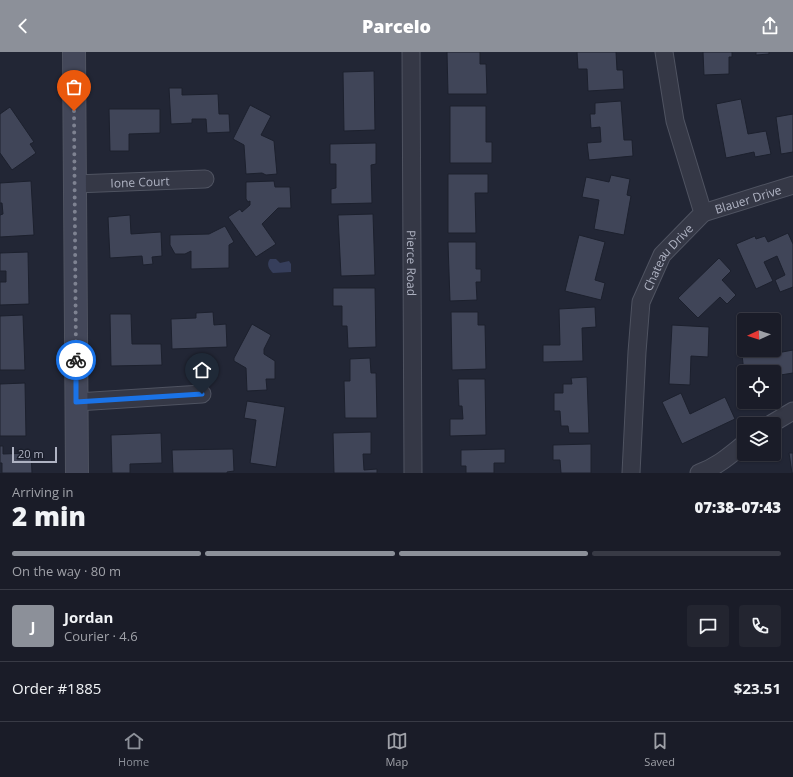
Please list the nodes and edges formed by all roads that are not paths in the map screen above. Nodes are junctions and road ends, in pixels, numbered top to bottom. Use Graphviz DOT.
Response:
graph roads {
  1 [pos="74,52"];
  2 [pos="411,52"];
  3 [pos="664,52"];
  4 [pos="205,179"];
  5 [pos="75,184"];
  6 [pos="793,185"];
  7 [pos="703,213"];
  8 [pos="202,394"];
  9 [pos="76,402"];
  10 [pos="793,411"];
  11 [pos="781,418"];
  12 [pos="737,450"];
  13 [pos="77,473"];
  14 [pos="413,473"];
  15 [pos="631,473"];
  16 [pos="699,473"];
  1 -- 5 [label="main road"];
  2 -- 14 [label="street, Pierce Road"];
  3 -- 7 [label="street, Chateau Drive"];
  4 -- 5 [label="street, Ione Court"];
  5 -- 9 [label="main road"];
  6 -- 7 [label="street, Blauer Drive"];
  7 -- 15 [label="street, Chateau Drive"];
  8 -- 9 [label="street"];
  9 -- 13 [label="main road"];
  10 -- 11 [label="street"];
  12 -- 16 [label="street"];
}
